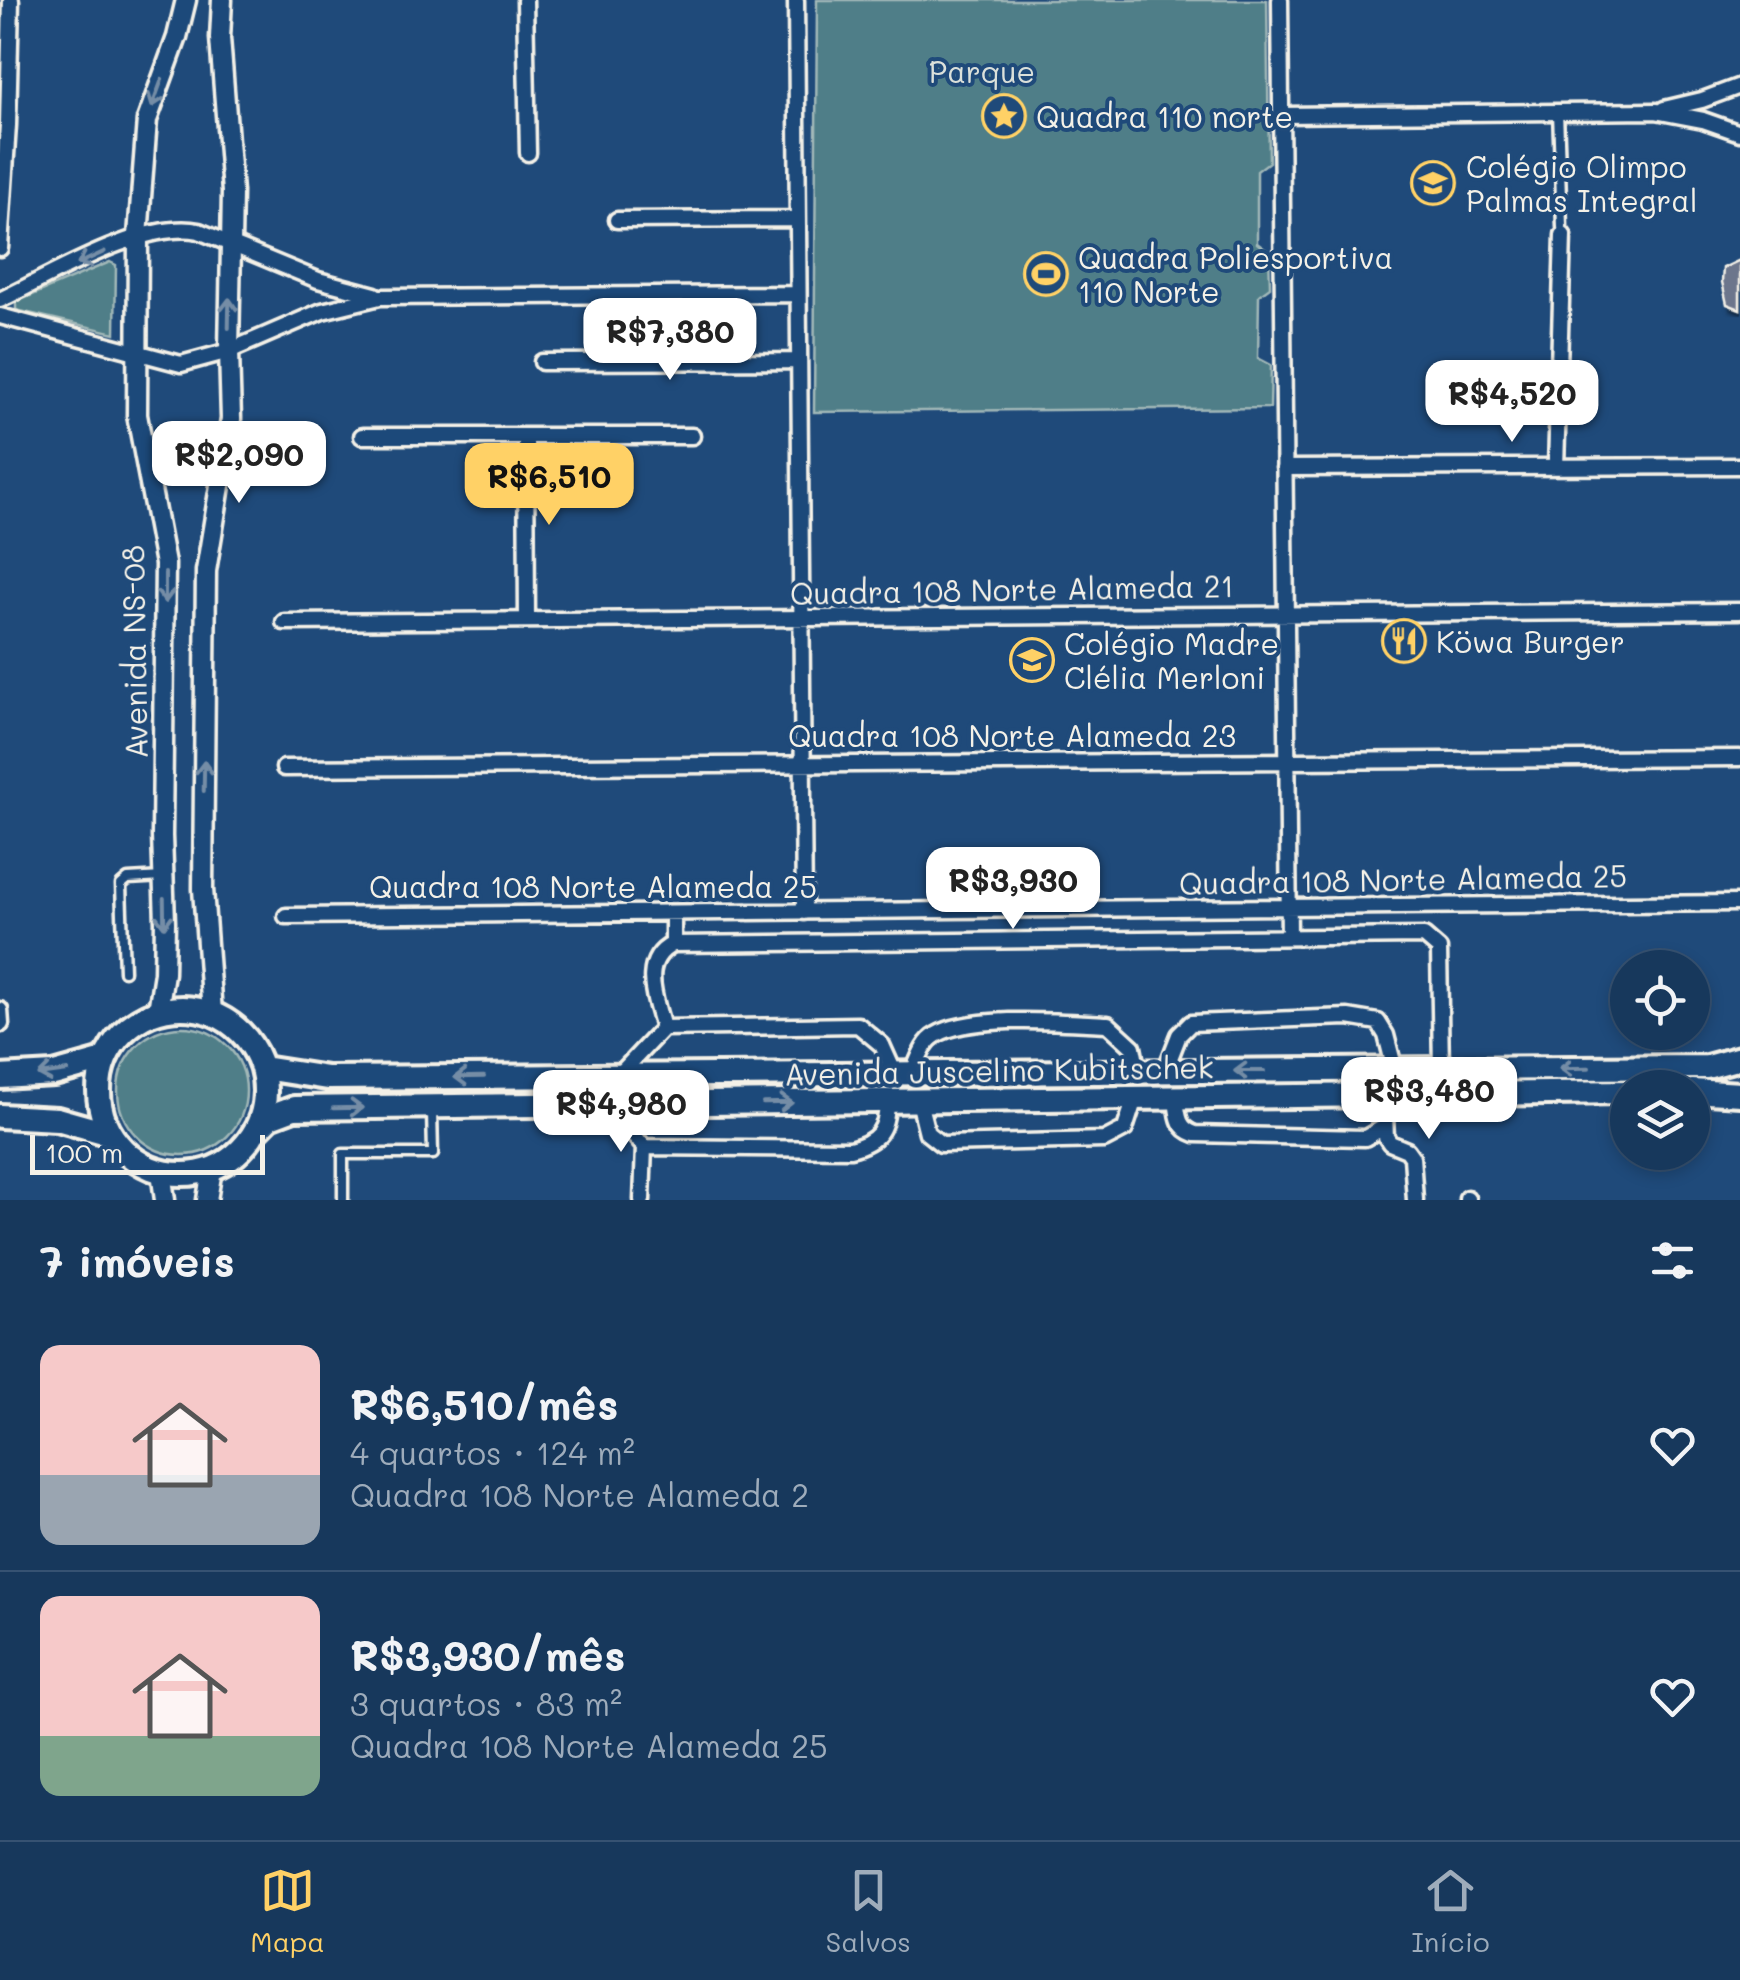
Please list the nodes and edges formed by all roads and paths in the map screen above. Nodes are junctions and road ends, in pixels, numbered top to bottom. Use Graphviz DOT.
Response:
graph roads {
  1 [pos="11,0"];
  2 [pos="186,0"];
  3 [pos="222,0"];
  4 [pos="524,0"];
  5 [pos="796,0"];
  6 [pos="1280,0"];
  7 [pos="1740,86"];
  8 [pos="1558,110"];
  9 [pos="1656,111"];
  10 [pos="1282,115"];
  11 [pos="1740,133"];
  12 [pos="528,153"];
  13 [pos="798,219"];
  14 [pos="618,220"];
  15 [pos="1562,231"];
  16 [pos="138,236"];
  17 [pos="231,247"];
  18 [pos="0,248"];
  19 [pos="798,294"];
  20 [pos="380,297"];
  21 [pos="0,300"];
  22 [pos="0,316"];
  23 [pos="138,350"];
  24 [pos="228,351"];
  25 [pos="542,362"];
  26 [pos="798,362"];
  27 [pos="362,436"];
  28 [pos="526,436"];
  29 [pos="692,436"];
  30 [pos="1740,466"];
  31 [pos="1556,467"];
  32 [pos="1284,468"];
  33 [pos="1740,611"];
  34 [pos="1285,614"];
  35 [pos="801,618"];
  36 [pos="528,620"];
  37 [pos="284,622"];
  38 [pos="1740,758"];
  39 [pos="1287,761"];
  40 [pos="802,764"];
  41 [pos="284,768"];
  42 [pos="164,877"];
  43 [pos="1740,903"];
  44 [pos="1288,908"];
  45 [pos="804,912"];
  46 [pos="673,913"];
  47 [pos="286,916"];
  48 [pos="1288,937"];
  49 [pos="674,944"];
  50 [pos="124,971"];
  51 [pos="0,1010"];
  52 [pos="158,1011"];
  53 [pos="212,1013"];
  54 [pos="1,1024"];
  55 [pos="662,1028"];
  56 [pos="1740,1058"];
  57 [pos="104,1060"];
  58 [pos="263,1068"];
  59 [pos="1441,1069"];
  60 [pos="1395,1070"];
  61 [pos="1165,1071"];
  62 [pos="1138,1072"];
  63 [pos="903,1074"];
  64 [pos="618,1076"];
  65 [pos="0,1077"];
  66 [pos="1610,1092"];
  67 [pos="1710,1093"];
  68 [pos="1740,1094"];
  69 [pos="1384,1095"];
  70 [pos="1136,1098"];
  71 [pos="1176,1098"];
  72 [pos="886,1101"];
  73 [pos="919,1101"];
  74 [pos="622,1106"];
  75 [pos="432,1107"];
  76 [pos="0,1116"];
  77 [pos="1384,1128"];
  78 [pos="257,1130"];
  79 [pos="110,1134"];
  80 [pos="644,1147"];
  81 [pos="212,1170"];
  82 [pos="161,1172"];
  83 [pos="165,1200"];
  84 [pos="206,1200"];
  85 [pos="344,1200"];
  86 [pos="642,1200"];
  87 [pos="1414,1200"];
  1 -- 18 [label="street"];
  2 -- 16 [label="street, Avenida NS-08, one-way"];
  3 -- 17 [label="street"];
  4 -- 12 [label="street"];
  5 -- 13 [label="street"];
  6 -- 10 [label="street"];
  7 -- 9 [label="street"];
  8 -- 9 [label="street"];
  8 -- 10 [label="street"];
  8 -- 15 [label="lane"];
  9 -- 11 [label="street"];
  10 -- 32 [label="street"];
  13 -- 14 [label="street"];
  13 -- 19 [label="street"];
  15 -- 31 [label="street"];
  16 -- 17 [label="street"];
  16 -- 21 [label="street, one-way"];
  16 -- 23 [label="street, Avenida NS-08"];
  17 -- 20 [label="street"];
  24 -- 17 [label="street, one-way"];
  19 -- 20 [label="street"];
  19 -- 26 [label="street"];
  20 -- 24 [label="street"];
  22 -- 23 [label="street"];
  23 -- 24 [label="street"];
  23 -- 42 [label="street, Avenida NS-08, one-way"];
  53 -- 24 [label="street, one-way"];
  25 -- 26 [label="street"];
  26 -- 35 [label="street"];
  27 -- 28 [label="street"];
  28 -- 29 [label="street"];
  28 -- 36 [label="street"];
  30 -- 31 [label="street"];
  31 -- 32 [label="street"];
  32 -- 34 [label="street"];
  33 -- 34 [label="street, Quadra 108 Norte Alameda 21"];
  34 -- 35 [label="street, Quadra 108 Norte Alameda 21"];
  34 -- 39 [label="street"];
  35 -- 36 [label="street, Quadra 108 Norte Alameda 21"];
  35 -- 40 [label="street"];
  36 -- 37 [label="street, Quadra 108 Norte Alameda 21"];
  38 -- 39 [label="street, Quadra 108 Norte Alameda 23"];
  39 -- 40 [label="street, Quadra 108 Norte Alameda 23"];
  39 -- 44 [label="street"];
  40 -- 41 [label="street, Quadra 108 Norte Alameda 23"];
  40 -- 45 [label="street"];
  42 -- 50 [label="lane"];
  42 -- 52 [label="street, Avenida NS-08, one-way"];
  43 -- 44 [label="street, Quadra 108 Norte Alameda 25"];
  44 -- 45 [label="street, Quadra 108 Norte Alameda 25"];
  44 -- 48 [label="street"];
  45 -- 46 [label="street, Quadra 108 Norte Alameda 25"];
  46 -- 47 [label="street, Quadra 108 Norte Alameda 25"];
  46 -- 49 [label="street"];
  48 -- 49 [label="street"];
  48 -- 59 [label="street"];
  49 -- 55 [label="street"];
  51 -- 54 [label="street"];
  52 -- 53 [label="main road"];
  52 -- 57 [label="main road"];
  53 -- 58 [label="main road"];
  55 -- 63 [label="street"];
  55 -- 64 [label="street"];
  56 -- 59 [label="main road, Avenida Juscelino Kubitschek, one-way"];
  57 -- 65 [label="main road, one-way"];
  57 -- 79 [label="main road"];
  64 -- 58 [label="main road, Avenida Juscelino Kubitschek, one-way"];
  58 -- 78 [label="main road"];
  59 -- 60 [label="main road, Avenida Juscelino Kubitschek"];
  60 -- 61 [label="main road, Avenida Juscelino Kubitschek, one-way"];
  60 -- 61 [label="street, Avenida Juscelino Kubitschek"];
  61 -- 62 [label="main road, Avenida Juscelino Kubitschek"];
  62 -- 63 [label="main road, Avenida Juscelino Kubitschek"];
  62 -- 63 [label="street"];
  63 -- 64 [label="main road, Avenida Juscelino Kubitschek"];
  66 -- 69 [label="main road, Avenida Juscelino Kubitschek"];
  67 -- 68 [label="main road"];
  69 -- 71 [label="main road, Avenida Juscelino Kubitschek"];
  69 -- 77 [label="street"];
  70 -- 71 [label="main road, Avenida Juscelino Kubitschek"];
  70 -- 73 [label="main road, Avenida Juscelino Kubitschek"];
  70 -- 73 [label="street"];
  71 -- 77 [label="street"];
  72 -- 73 [label="main road, Avenida Juscelino Kubitschek"];
  74 -- 72 [label="main road, Avenida Juscelino Kubitschek, one-way"];
  72 -- 80 [label="street"];
  74 -- 75 [label="main road, Avenida Juscelino Kubitschek"];
  74 -- 80 [label="street"];
  78 -- 75 [label="main road, Avenida Juscelino Kubitschek, one-way"];
  75 -- 85 [label="lane"];
  76 -- 79 [label="main road"];
  77 -- 87 [label="street"];
  78 -- 81 [label="main road"];
  79 -- 82 [label="main road"];
  80 -- 86 [label="street"];
  81 -- 82 [label="main road"];
  81 -- 84 [label="street"];
  82 -- 83 [label="street"];
}
